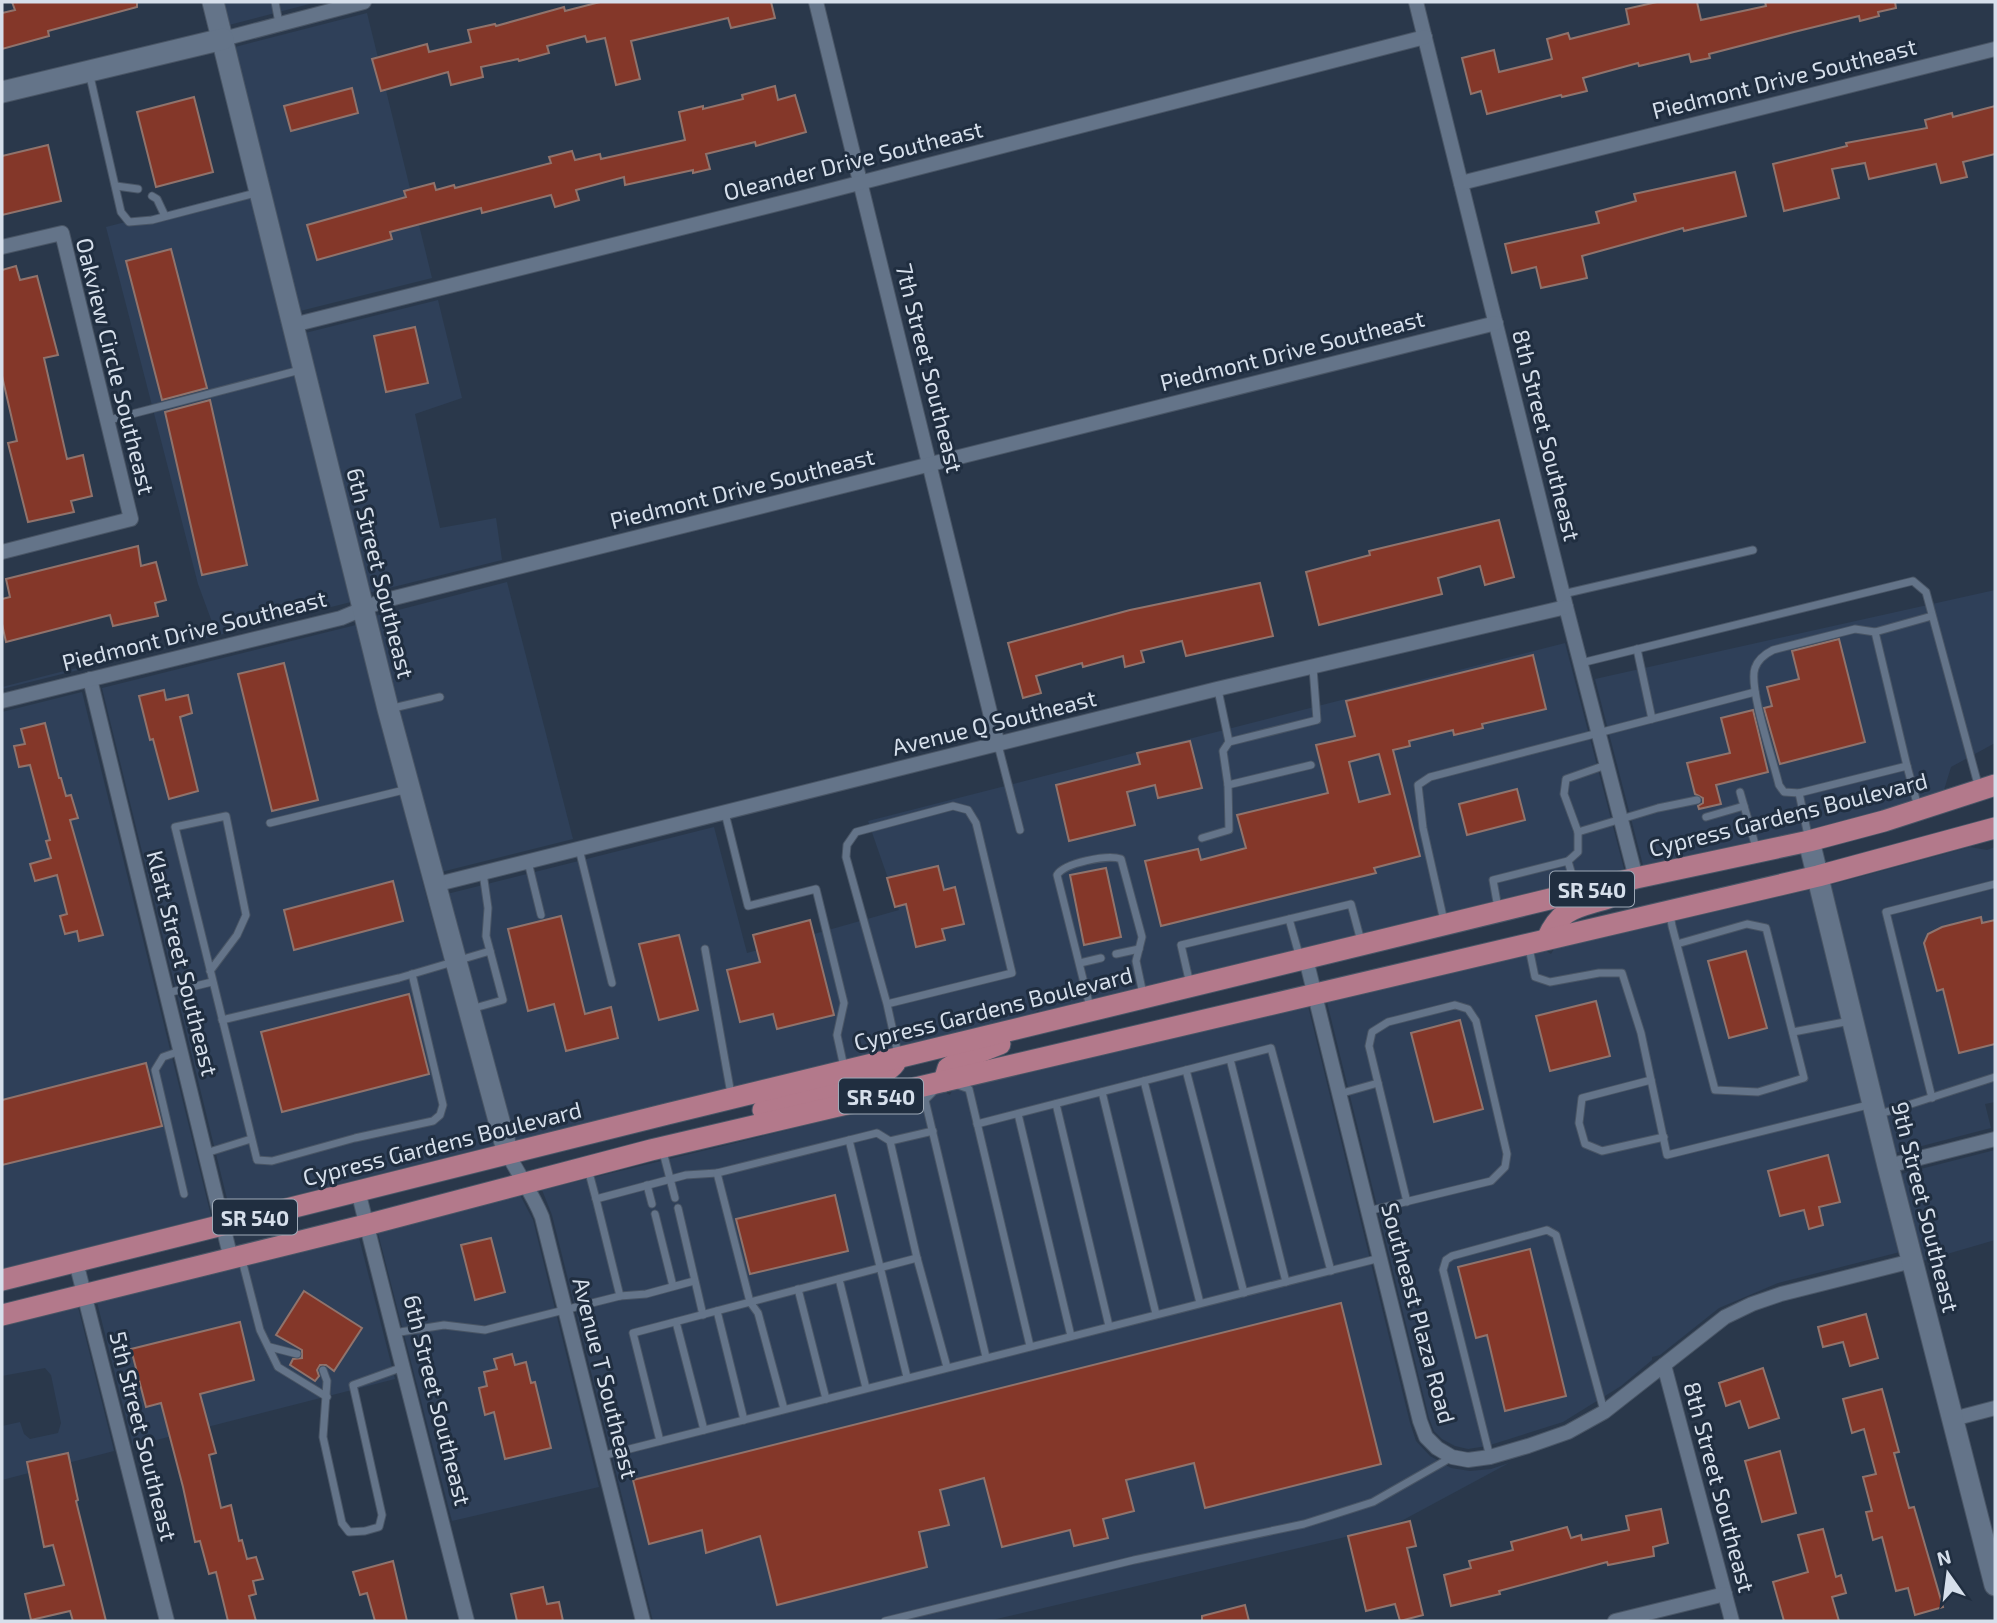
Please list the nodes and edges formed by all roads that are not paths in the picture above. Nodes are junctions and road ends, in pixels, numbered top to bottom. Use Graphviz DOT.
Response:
graph roads {
  1 [pos="213,2"];
  2 [pos="275,2"];
  3 [pos="364,2"];
  4 [pos="816,2"];
  5 [pos="1416,2"];
  6 [pos="279,23"];
  7 [pos="1425,37"];
  8 [pos="223,39"];
  9 [pos="1995,49"];
  10 [pos="89,71"];
  11 [pos="2,92"];
  12 [pos="862,181"];
  13 [pos="1461,183"];
  14 [pos="116,186"];
  15 [pos="138,188"];
  16 [pos="260,192"];
  17 [pos="152,196"];
  18 [pos="165,216"];
  19 [pos="2,247"];
  20 [pos="1496,323"];
  21 [pos="293,325"];
  22 [pos="304,368"];
  23 [pos="108,420"];
  24 [pos="930,464"];
  25 [pos="1752,550"];
  26 [pos="2,552"];
  27 [pos="1564,601"];
  28 [pos="363,609"];
  29 [pos="1932,616"];
  30 [pos="1875,632"];
  31 [pos="1637,649"];
  32 [pos="1581,663"];
  33 [pos="1312,668"];
  34 [pos="90,679"];
  35 [pos="1217,689"];
  36 [pos="1755,692"];
  37 [pos="440,697"];
  38 [pos="2,701"];
  39 [pos="388,709"];
  40 [pos="1652,719"];
  41 [pos="1599,733"];
  42 [pos="1229,742"];
  43 [pos="998,745"];
  44 [pos="1311,765"];
  45 [pos="1607,765"];
  46 [pos="1908,766"];
  47 [pos="1228,785"];
  48 [pos="1987,788"];
  49 [pos="409,789"];
  50 [pos="1740,792"];
  51 [pos="1799,793"];
  52 [pos="1697,800"];
  53 [pos="1744,806"];
  54 [pos="1919,810"];
  55 [pos="725,813"];
  56 [pos="1706,817"];
  57 [pos="1621,820"];
  58 [pos="270,823"];
  59 [pos="1995,828"];
  60 [pos="1020,830"];
  61 [pos="1578,832"];
  62 [pos="1202,838"];
  63 [pos="1809,841"];
  64 [pos="579,849"];
  65 [pos="1757,852"];
  66 [pos="1568,861"];
  67 [pos="528,862"];
  68 [pos="483,873"];
  69 [pos="1818,876"];
  70 [pos="1636,878"];
  71 [pos="1995,884"];
  72 [pos="434,886"];
  73 [pos="1577,892"];
  74 [pos="1668,910"];
  75 [pos="1498,912"];
  76 [pos="541,915"];
  77 [pos="1289,919"];
  78 [pos="1445,925"];
  79 [pos="1537,941"];
  80 [pos="1677,944"];
  81 [pos="1362,945"];
  82 [pos="1139,948"];
  83 [pos="705,949"];
  84 [pos="490,951"];
  85 [pos="1116,954"];
  86 [pos="1101,958"];
  87 [pos="1304,959"];
  88 [pos="455,961"];
  89 [pos="1080,963"];
  90 [pos="210,971"];
  91 [pos="412,974"];
  92 [pos="212,982"];
  93 [pos="612,983"];
  94 [pos="1191,987"];
  95 [pos="167,993"];
  96 [pos="1315,993"];
  97 [pos="1144,998"];
  98 [pos="887,1004"];
  99 [pos="468,1010"];
  100 [pos="1091,1011"];
  101 [pos="222,1020"];
  102 [pos="1853,1020"];
  103 [pos="1036,1024"];
  104 [pos="1793,1032"];
  105 [pos="180,1051"];
  106 [pos="898,1058"];
  107 [pos="1230,1059"];
  108 [pos="1186,1070"];
  109 [pos="845,1071"];
  110 [pos="1995,1077"];
  111 [pos="1651,1080"];
  112 [pos="944,1081"];
  113 [pos="1144,1081"];
  114 [pos="1378,1083"];
  115 [pos="1102,1092"];
  116 [pos="1339,1094"];
  117 [pos="732,1098"];
  118 [pos="1932,1098"];
  119 [pos="1056,1104"];
  120 [pos="1875,1110"];
  121 [pos="1018,1114"];
  122 [pos="977,1124"];
  123 [pos="933,1131"];
  124 [pos="1664,1137"];
  125 [pos="703,1138"];
  126 [pos="251,1139"];
  127 [pos="1995,1139"];
  128 [pos="849,1140"];
  129 [pos="890,1141"];
  130 [pos="662,1148"];
  131 [pos="206,1153"];
  132 [pos="508,1154"];
  133 [pos="588,1166"];
  134 [pos="1888,1166"];
  135 [pos="717,1173"];
  136 [pos="670,1180"];
  137 [pos="523,1183"];
  138 [pos="647,1185"];
  139 [pos="358,1191"];
  140 [pos="184,1195"];
  141 [pos="675,1198"];
  142 [pos="596,1199"];
  143 [pos="1407,1202"];
  144 [pos="652,1203"];
  145 [pos="678,1208"];
  146 [pos="1368,1211"];
  147 [pos="654,1214"];
  148 [pos="223,1225"];
  149 [pos="366,1225"];
  150 [pos="236,1257"];
  151 [pos="917,1258"];
  152 [pos="1380,1258"];
  153 [pos="1912,1261"];
  154 [pos="76,1262"];
  155 [pos="880,1268"];
  156 [pos="1331,1271"];
  157 [pos="839,1279"];
  158 [pos="2,1280"];
  159 [pos="694,1281"];
  160 [pos="1286,1282"];
  161 [pos="673,1286"];
  162 [pos="798,1289"];
  163 [pos="1244,1293"];
  164 [pos="85,1294"];
  165 [pos="620,1296"];
  166 [pos="750,1302"];
  167 [pos="1200,1304"];
  168 [pos="565,1309"];
  169 [pos="717,1311"];
  170 [pos="1156,1314"];
  171 [pos="2,1315"];
  172 [pos="703,1315"];
  173 [pos="676,1322"];
  174 [pos="1109,1326"];
  175 [pos="394,1333"];
  176 [pos="1071,1336"];
  177 [pos="1030,1346"];
  178 [pos="270,1347"];
  179 [pos="296,1354"];
  180 [pos="986,1357"];
  181 [pos="1664,1365"];
  182 [pos="402,1367"];
  183 [pos="947,1367"];
  184 [pos="323,1370"];
  185 [pos="907,1377"];
  186 [pos="866,1388"];
  187 [pos="327,1397"];
  188 [pos="825,1399"];
  189 [pos="1995,1408"];
  190 [pos="784,1409"];
  191 [pos="1604,1412"];
  192 [pos="1953,1419"];
  193 [pos="744,1420"];
  194 [pos="704,1430"];
  195 [pos="660,1441"];
  196 [pos="602,1456"];
  197 [pos="1452,1457"];
  198 [pos="1490,1457"];
  199 [pos="1989,1537"];
  200 [pos="1995,1585"];
  201 [pos="1725,1594"];
  202 [pos="167,1621"];
  203 [pos="467,1621"];
  204 [pos="643,1621"];
  205 [pos="886,1621"];
  206 [pos="1615,1621"];
  207 [pos="1732,1621"];
  1 -- 8 [label="street, 6th Street Southeast"];
  2 -- 6 [label="lane"];
  3 -- 6 [label="street"];
  4 -- 12 [label="street, 7th Street Southeast"];
  5 -- 7 [label="street, 8th Street Southeast"];
  6 -- 8 [label="street"];
  7 -- 12 [label="street, Oleander Drive Southeast"];
  7 -- 13 [label="street, 8th Street Southeast"];
  8 -- 10 [label="street"];
  8 -- 16 [label="street, 6th Street Southeast"];
  9 -- 13 [label="street, Piedmont Drive Southeast"];
  10 -- 11 [label="street"];
  10 -- 14 [label="lane"];
  12 -- 21 [label="street, Oleander Drive Southeast"];
  12 -- 24 [label="street, 7th Street Southeast"];
  13 -- 20 [label="street, 8th Street Southeast"];
  14 -- 15 [label="lane"];
  14 -- 18 [label="lane"];
  16 -- 18 [label="lane"];
  16 -- 21 [label="street, 6th Street Southeast"];
  17 -- 18 [label="lane"];
  19 -- 23 [label="street, Oakview Circle Southeast"];
  20 -- 24 [label="street, Piedmont Drive Southeast"];
  20 -- 27 [label="street, 8th Street Southeast"];
  21 -- 22 [label="street, 6th Street Southeast"];
  22 -- 23 [label="lane"];
  22 -- 28 [label="street, 6th Street Southeast"];
  23 -- 26 [label="street, Oakview Circle Southeast"];
  24 -- 28 [label="street, Piedmont Drive Southeast"];
  24 -- 43 [label="street, 7th Street Southeast"];
  25 -- 27 [label="lane"];
  27 -- 32 [label="street, 8th Street Southeast"];
  27 -- 33 [label="street, Avenue Q Southeast"];
  28 -- 34 [label="street, Piedmont Drive Southeast"];
  28 -- 39 [label="street, 6th Street Southeast"];
  29 -- 30 [label="lane"];
  29 -- 31 [label="lane"];
  29 -- 48 [label="lane"];
  30 -- 36 [label="lane"];
  30 -- 46 [label="lane"];
  31 -- 32 [label="lane"];
  31 -- 40 [label="lane"];
  32 -- 41 [label="street, 8th Street Southeast"];
  33 -- 35 [label="street, Avenue Q Southeast"];
  33 -- 42 [label="lane"];
  34 -- 38 [label="street, Piedmont Drive Southeast"];
  34 -- 95 [label="street, Klatt Street Southeast"];
  35 -- 42 [label="lane"];
  35 -- 43 [label="street, Avenue Q Southeast"];
  36 -- 40 [label="lane"];
  36 -- 51 [label="lane"];
  37 -- 39 [label="lane"];
  39 -- 49 [label="street, 6th Street Southeast"];
  40 -- 41 [label="lane"];
  41 -- 45 [label="street, 8th Street Southeast"];
  41 -- 78 [label="lane"];
  42 -- 47 [label="lane"];
  43 -- 55 [label="street, Avenue Q Southeast"];
  43 -- 60 [label="lane"];
  44 -- 47 [label="lane"];
  45 -- 57 [label="street, 8th Street Southeast"];
  45 -- 61 [label="lane"];
  46 -- 51 [label="lane"];
  46 -- 54 [label="lane"];
  47 -- 62 [label="lane"];
  48 -- 54 [label="main road, Cypress Gardens Boulevard / SR 540"];
  49 -- 58 [label="lane"];
  49 -- 72 [label="street, 6th Street Southeast"];
  50 -- 53 [label="lane"];
  51 -- 63 [label="lane"];
  52 -- 57 [label="lane"];
  53 -- 56 [label="lane"];
  53 -- 65 [label="lane"];
  54 -- 63 [label="main road, Cypress Gardens Boulevard / SR 540"];
  55 -- 64 [label="street, Avenue Q Southeast"];
  55 -- 109 [label="lane"];
  57 -- 61 [label="lane"];
  57 -- 70 [label="street, 8th Street Southeast"];
  59 -- 69 [label="main road, SR 540"];
  61 -- 66 [label="lane"];
  63 -- 65 [label="main road, Cypress Gardens Boulevard / SR 540"];
  63 -- 69 [label="street, 9th Street Southeast"];
  64 -- 67 [label="street, Avenue Q Southeast"];
  64 -- 93 [label="lane"];
  65 -- 70 [label="main road, Cypress Gardens Boulevard / SR 540"];
  66 -- 73 [label="lane"];
  66 -- 75 [label="lane"];
  67 -- 68 [label="street, Avenue Q Southeast"];
  67 -- 76 [label="lane"];
  68 -- 72 [label="street, Avenue Q Southeast"];
  68 -- 84 [label="lane"];
  69 -- 74 [label="main road, SR 540"];
  69 -- 102 [label="street, 9th Street Southeast"];
  70 -- 73 [label="main road, Cypress Gardens Boulevard / SR 540"];
  70 -- 79 [label="main road"];
  71 -- 118 [label="lane"];
  72 -- 88 [label="street, 6th Street Southeast"];
  73 -- 75 [label="main road, Cypress Gardens Boulevard / SR 540"];
  74 -- 79 [label="main road, SR 540"];
  74 -- 80 [label="lane"];
  75 -- 78 [label="main road, Cypress Gardens Boulevard / SR 540"];
  77 -- 81 [label="lane"];
  77 -- 87 [label="lane"];
  77 -- 94 [label="lane"];
  78 -- 81 [label="main road, Cypress Gardens Boulevard / SR 540"];
  79 -- 96 [label="main road, SR 540"];
  79 -- 111 [label="lane"];
  80 -- 104 [label="lane"];
  80 -- 104 [label="lane"];
  81 -- 87 [label="main road, Cypress Gardens Boulevard / SR 540"];
  82 -- 85 [label="lane"];
  82 -- 89 [label="lane"];
  82 -- 97 [label="lane"];
  83 -- 117 [label="lane"];
  84 -- 88 [label="lane"];
  84 -- 99 [label="lane"];
  86 -- 89 [label="lane"];
  87 -- 94 [label="main road, Cypress Gardens Boulevard / SR 540"];
  87 -- 96 [label="street, Southeast Plaza Road"];
  88 -- 91 [label="lane"];
  88 -- 99 [label="street, 6th Street Southeast"];
  89 -- 100 [label="lane"];
  90 -- 90 [label="lane"];
  90 -- 92 [label="lane"];
  91 -- 101 [label="lane"];
  91 -- 126 [label="lane"];
  92 -- 95 [label="lane"];
  92 -- 101 [label="lane"];
  94 -- 97 [label="main road, Cypress Gardens Boulevard / SR 540"];
  95 -- 105 [label="street, Klatt Street Southeast"];
  96 -- 112 [label="main road, SR 540"];
  96 -- 116 [label="street, Southeast Plaza Road"];
  97 -- 100 [label="main road, Cypress Gardens Boulevard / SR 540"];
  98 -- 98 [label="lane"];
  98 -- 106 [label="lane"];
  99 -- 132 [label="street, 6th Street Southeast"];
  100 -- 103 [label="main road, Cypress Gardens Boulevard / SR 540"];
  101 -- 126 [label="lane"];
  102 -- 104 [label="lane"];
  102 -- 120 [label="street, 9th Street Southeast"];
  103 -- 106 [label="main road, Cypress Gardens Boulevard / SR 540"];
  103 -- 112 [label="main road"];
  105 -- 131 [label="street, Klatt Street Southeast"];
  105 -- 140 [label="lane"];
  106 -- 109 [label="main road, Cypress Gardens Boulevard / SR 540"];
  106 -- 125 [label="main road"];
  107 -- 108 [label="lane"];
  107 -- 156 [label="lane"];
  107 -- 160 [label="lane"];
  108 -- 113 [label="lane"];
  108 -- 163 [label="lane"];
  109 -- 117 [label="main road, Cypress Gardens Boulevard / SR 540"];
  110 -- 118 [label="lane"];
  111 -- 124 [label="lane"];
  111 -- 124 [label="lane"];
  112 -- 122 [label="lane"];
  112 -- 123 [label="lane"];
  112 -- 125 [label="main road, SR 540"];
  113 -- 115 [label="lane"];
  113 -- 167 [label="lane"];
  114 -- 116 [label="lane"];
  114 -- 143 [label="lane"];
  114 -- 143 [label="lane"];
  115 -- 119 [label="lane"];
  115 -- 170 [label="lane"];
  116 -- 146 [label="street, Southeast Plaza Road"];
  117 -- 132 [label="main road, Cypress Gardens Boulevard / SR 540"];
  118 -- 120 [label="lane"];
  119 -- 121 [label="lane"];
  119 -- 174 [label="lane"];
  120 -- 124 [label="lane"];
  120 -- 134 [label="street, 9th Street Southeast"];
  121 -- 122 [label="lane"];
  121 -- 176 [label="lane"];
  122 -- 177 [label="lane"];
  123 -- 129 [label="lane"];
  123 -- 180 [label="lane"];
  125 -- 130 [label="main road, SR 540"];
  126 -- 131 [label="lane"];
  127 -- 134 [label="street"];
  128 -- 129 [label="lane"];
  128 -- 135 [label="lane"];
  128 -- 155 [label="lane"];
  129 -- 151 [label="lane"];
  130 -- 133 [label="main road, SR 540"];
  130 -- 136 [label="lane"];
  131 -- 148 [label="street, Klatt Street Southeast"];
  132 -- 137 [label="street, Avenue T Southeast"];
  132 -- 139 [label="main road, Cypress Gardens Boulevard / SR 540"];
  133 -- 137 [label="main road, SR 540"];
  133 -- 142 [label="lane"];
  134 -- 153 [label="street, 9th Street Southeast"];
  135 -- 136 [label="lane"];
  135 -- 166 [label="lane"];
  136 -- 138 [label="lane"];
  136 -- 141 [label="lane"];
  137 -- 149 [label="main road, SR 540"];
  137 -- 168 [label="street, Avenue T Southeast"];
  138 -- 142 [label="lane"];
  138 -- 144 [label="lane"];
  139 -- 148 [label="main road, Cypress Gardens Boulevard / SR 540"];
  139 -- 149 [label="street, 6th Street Southeast"];
  142 -- 165 [label="lane"];
  143 -- 146 [label="lane"];
  145 -- 159 [label="lane"];
  146 -- 152 [label="street, Southeast Plaza Road"];
  147 -- 161 [label="lane"];
  148 -- 150 [label="street, Klatt Street Southeast"];
  148 -- 154 [label="main road, Cypress Gardens Boulevard / SR 540"];
  149 -- 150 [label="main road, SR 540"];
  149 -- 175 [label="street, 6th Street Southeast"];
  150 -- 164 [label="main road, SR 540"];
  150 -- 178 [label="lane"];
  151 -- 155 [label="lane"];
  151 -- 183 [label="lane"];
  152 -- 156 [label="lane"];
  152 -- 197 [label="street, Southeast Plaza Road"];
  153 -- 181 [label="street, Southeast Plaza Road"];
  153 -- 192 [label="street, 9th Street Southeast"];
  154 -- 158 [label="main road, Cypress Gardens Boulevard / SR 540"];
  154 -- 164 [label="street, 5th Street Southeast"];
  155 -- 157 [label="lane"];
  155 -- 185 [label="lane"];
  156 -- 160 [label="lane"];
  157 -- 162 [label="lane"];
  157 -- 186 [label="lane"];
  159 -- 161 [label="lane"];
  159 -- 172 [label="lane"];
  160 -- 163 [label="lane"];
  161 -- 165 [label="lane"];
  162 -- 166 [label="lane"];
  162 -- 188 [label="lane"];
  163 -- 167 [label="lane"];
  164 -- 171 [label="main road, SR 540"];
  164 -- 202 [label="street, 5th Street Southeast"];
  165 -- 168 [label="lane"];
  166 -- 169 [label="lane"];
  166 -- 190 [label="lane"];
  167 -- 170 [label="lane"];
  168 -- 175 [label="lane"];
  168 -- 196 [label="street, Avenue T Southeast"];
  169 -- 172 [label="lane"];
  169 -- 193 [label="lane"];
  170 -- 174 [label="lane"];
  172 -- 173 [label="lane"];
  173 -- 194 [label="lane"];
  173 -- 195 [label="lane"];
  174 -- 176 [label="lane"];
  175 -- 182 [label="street, 6th Street Southeast"];
  176 -- 177 [label="lane"];
  177 -- 180 [label="lane"];
  178 -- 179 [label="lane"];
  178 -- 187 [label="lane"];
  180 -- 183 [label="lane"];
  181 -- 191 [label="street, Southeast Plaza Road"];
  181 -- 201 [label="street, 8th Street Southeast"];
  182 -- 187 [label="lane"];
  182 -- 203 [label="street, 6th Street Southeast"];
  183 -- 185 [label="lane"];
  184 -- 187 [label="lane"];
  185 -- 186 [label="lane"];
  186 -- 188 [label="lane"];
  188 -- 190 [label="lane"];
  189 -- 192 [label="street"];
  190 -- 193 [label="lane"];
  191 -- 198 [label="street, Southeast Plaza Road"];
  191 -- 198 [label="lane"];
  192 -- 199 [label="street, 9th Street Southeast"];
  193 -- 194 [label="lane"];
  194 -- 195 [label="lane"];
  195 -- 196 [label="lane"];
  196 -- 204 [label="street, Avenue T Southeast"];
  197 -- 198 [label="street, Southeast Plaza Road"];
  197 -- 205 [label="lane"];
  199 -- 200 [label="street, 9th Street Southeast"];
  201 -- 206 [label="street"];
  201 -- 207 [label="street, 8th Street Southeast"];
}
